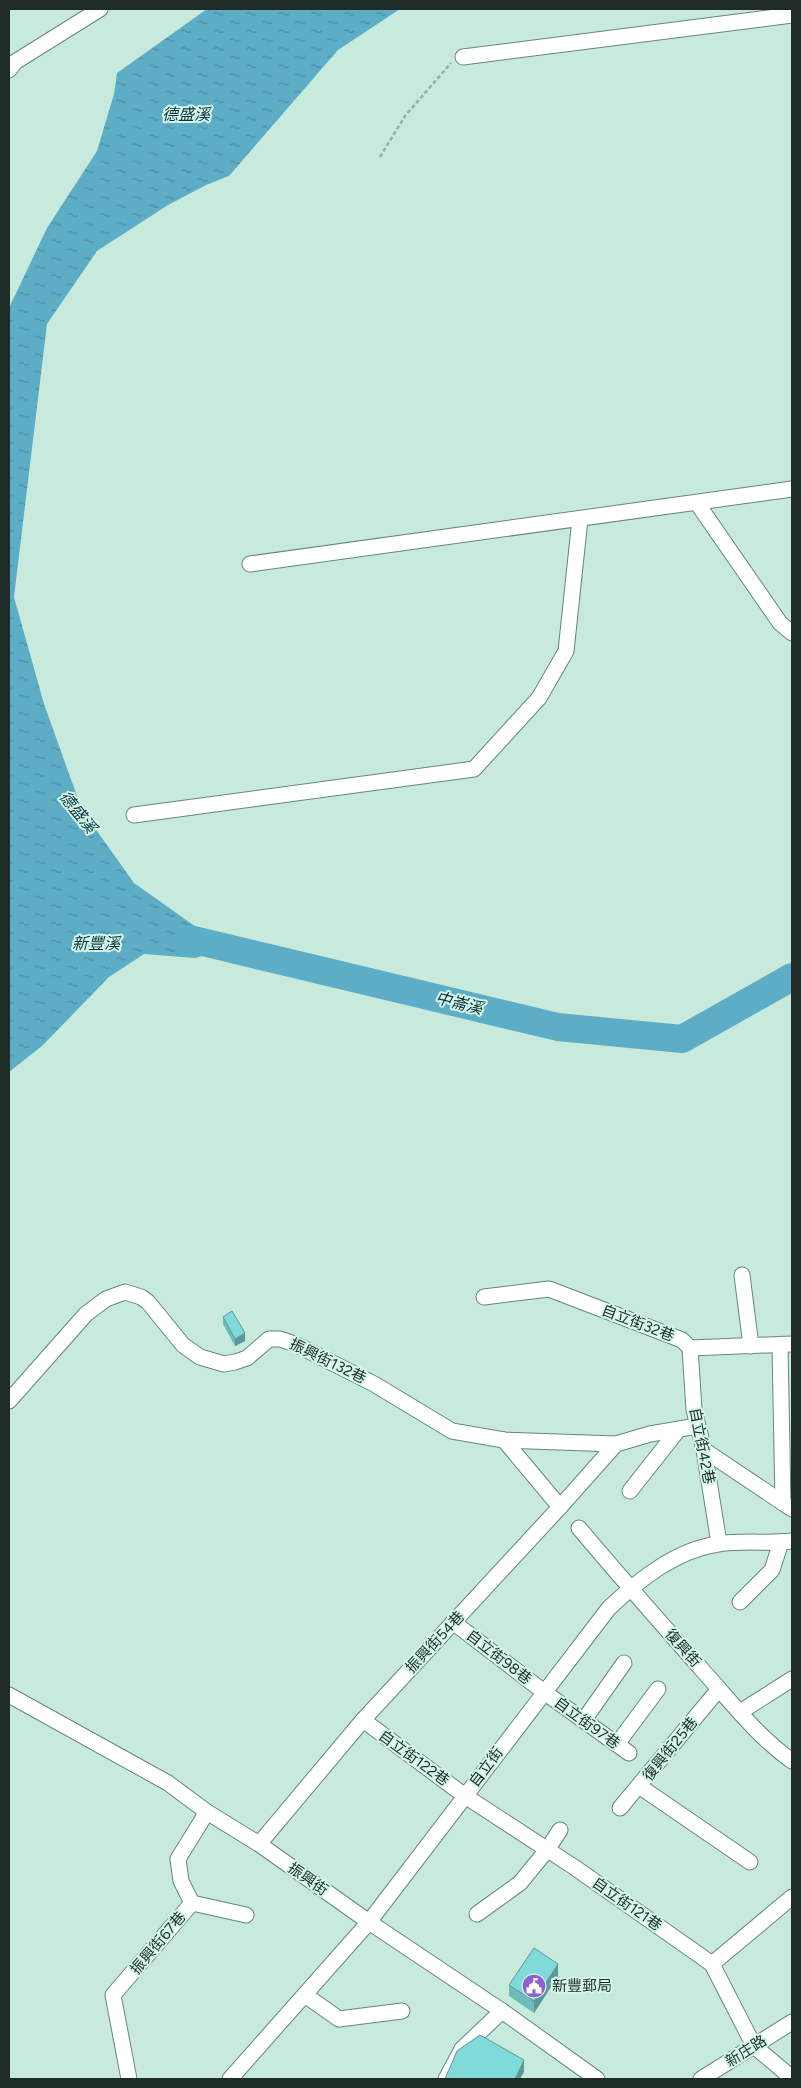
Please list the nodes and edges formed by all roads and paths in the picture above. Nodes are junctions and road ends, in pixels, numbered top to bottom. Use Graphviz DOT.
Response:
graph roads {
  1 [pos="100,9"];
  2 [pos="792,15"];
  3 [pos="463,57"];
  4 [pos="9,70"];
  5 [pos="380,158"];
  6 [pos="792,490"];
  7 [pos="697,502"];
  8 [pos="580,519"];
  9 [pos="250,564"];
  10 [pos="792,633"];
  11 [pos="134,815"];
  12 [pos="742,1274"];
  13 [pos="484,1297"];
  14 [pos="786,1345"];
  15 [pos="751,1346"];
  16 [pos="690,1348"];
  17 [pos="9,1401"];
  18 [pos="698,1426"];
  19 [pos="678,1430"];
  20 [pos="504,1440"];
  21 [pos="616,1444"];
  22 [pos="704,1450"];
  23 [pos="630,1491"];
  24 [pos="788,1506"];
  25 [pos="560,1507"];
  26 [pos="579,1528"];
  27 [pos="787,1542"];
  28 [pos="719,1543"];
  29 [pos="630,1589"];
  30 [pos="740,1602"];
  31 [pos="453,1622"];
  32 [pos="624,1664"];
  33 [pos="792,1679"];
  34 [pos="658,1689"];
  35 [pos="719,1689"];
  36 [pos="544,1692"];
  37 [pos="9,1695"];
  38 [pos="740,1712"];
  39 [pos="363,1720"];
  40 [pos="584,1720"];
  41 [pos="792,1761"];
  42 [pos="639,1786"];
  43 [pos="465,1796"];
  44 [pos="620,1808"];
  45 [pos="206,1812"];
  46 [pos="560,1830"];
  47 [pos="259,1844"];
  48 [pos="547,1850"];
  49 [pos="750,1862"];
  50 [pos="792,1897"];
  51 [pos="192,1903"];
  52 [pos="478,1914"];
  53 [pos="246,1915"];
  54 [pos="369,1922"];
  55 [pos="712,1964"];
  56 [pos="305,1994"];
  57 [pos="402,2011"];
  58 [pos="502,2011"];
  59 [pos="792,2022"];
  60 [pos="754,2046"];
  61 [pos="792,2078"];
  62 [pos="129,2079"];
  63 [pos="230,2079"];
  64 [pos="446,2079"];
  65 [pos="597,2079"];
  66 [pos="701,2079"];
  1 -- 4 [label="street"];
  2 -- 3 [label="street"];
  3 -- 5 [label="path"];
  6 -- 7 [label="street"];
  7 -- 8 [label="street"];
  7 -- 10 [label="street"];
  8 -- 9 [label="street"];
  8 -- 11 [label="street"];
  12 -- 15 [label="street"];
  13 -- 16 [label="street, 自立街32巷"];
  14 -- 15 [label="street, 自立街32巷"];
  14 -- 24 [label="street"];
  15 -- 16 [label="street, 自立街32巷"];
  16 -- 18 [label="street, 自立街42巷"];
  17 -- 20 [label="street, 振興街132巷"];
  18 -- 19 [label="street"];
  18 -- 22 [label="street, 自立街42巷"];
  19 -- 21 [label="street"];
  19 -- 23 [label="street"];
  20 -- 21 [label="street"];
  20 -- 25 [label="street"];
  21 -- 25 [label="street, 振興街54巷"];
  22 -- 24 [label="street"];
  22 -- 28 [label="street, 自立街42巷"];
  25 -- 31 [label="street, 振興街54巷"];
  26 -- 29 [label="street, 復興街"];
  27 -- 28 [label="street, 自立街"];
  27 -- 30 [label="street"];
  28 -- 29 [label="street, 自立街"];
  29 -- 35 [label="street, 復興街"];
  29 -- 36 [label="street, 自立街"];
  31 -- 36 [label="street, 自立街98巷"];
  31 -- 39 [label="street, 振興街54巷"];
  32 -- 40 [label="street"];
  33 -- 38 [label="street"];
  34 -- 40 [label="street, 自立街97巷"];
  35 -- 38 [label="street, 復興街"];
  35 -- 42 [label="street, 復興街25巷"];
  36 -- 40 [label="street, 自立街97巷"];
  36 -- 43 [label="street, 自立街"];
  37 -- 45 [label="street, 振興街"];
  38 -- 41 [label="street, 復興街"];
  39 -- 43 [label="street, 自立街122巷"];
  39 -- 47 [label="street, 振興街54巷"];
  42 -- 44 [label="street, 復興街25巷"];
  42 -- 49 [label="street"];
  43 -- 48 [label="street, 自立街121巷"];
  43 -- 54 [label="street, 自立街"];
  45 -- 47 [label="street, 振興街"];
  45 -- 51 [label="street, 振興街67巷"];
  46 -- 48 [label="street"];
  47 -- 54 [label="street, 振興街"];
  48 -- 52 [label="street"];
  48 -- 55 [label="street, 自立街121巷"];
  50 -- 55 [label="street"];
  51 -- 53 [label="street"];
  51 -- 62 [label="street, 振興街67巷"];
  54 -- 56 [label="street, 自立街"];
  54 -- 58 [label="street, 振興街"];
  55 -- 60 [label="street, 自立街121巷"];
  56 -- 57 [label="street"];
  56 -- 63 [label="street, 自立街"];
  58 -- 64 [label="street"];
  58 -- 65 [label="street, 振興街"];
  59 -- 60 [label="street, 新庄路"];
  60 -- 61 [label="street"];
  60 -- 66 [label="street, 新庄路"];
}
